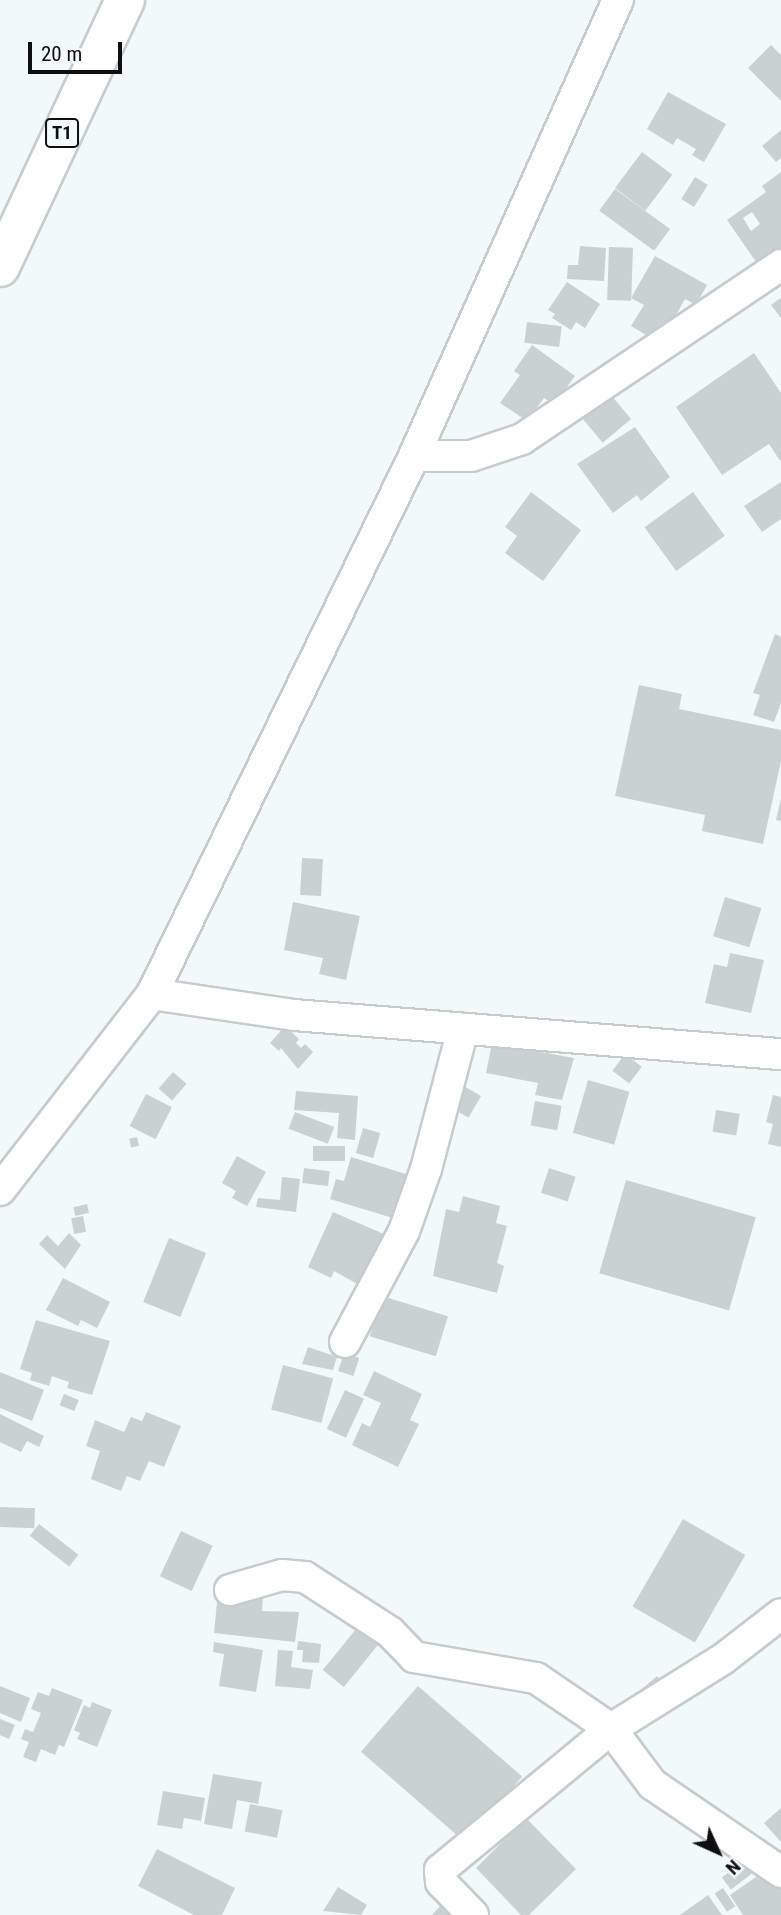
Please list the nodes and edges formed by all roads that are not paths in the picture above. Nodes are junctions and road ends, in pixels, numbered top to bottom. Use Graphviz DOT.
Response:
graph roads {
  1 [pos="125,0"];
  2 [pos="618,0"];
  3 [pos="781,265"];
  4 [pos="0,267"];
  5 [pos="414,456"];
  6 [pos="152,994"];
  7 [pos="463,1029"];
  8 [pos="781,1054"];
  9 [pos="0,1190"];
  10 [pos="345,1342"];
  11 [pos="230,1590"];
  12 [pos="781,1614"];
  13 [pos="611,1729"];
  14 [pos="781,1872"];
  15 [pos="473,1915"];
  1 -- 4 [label="highway, T1"];
  2 -- 5 [label="street"];
  3 -- 5 [label="street"];
  5 -- 6 [label="street"];
  6 -- 7 [label="street"];
  6 -- 9 [label="street"];
  7 -- 8 [label="street"];
  7 -- 10 [label="street"];
  11 -- 13 [label="street"];
  12 -- 13 [label="street"];
  13 -- 14 [label="street"];
  13 -- 15 [label="street"];
}
